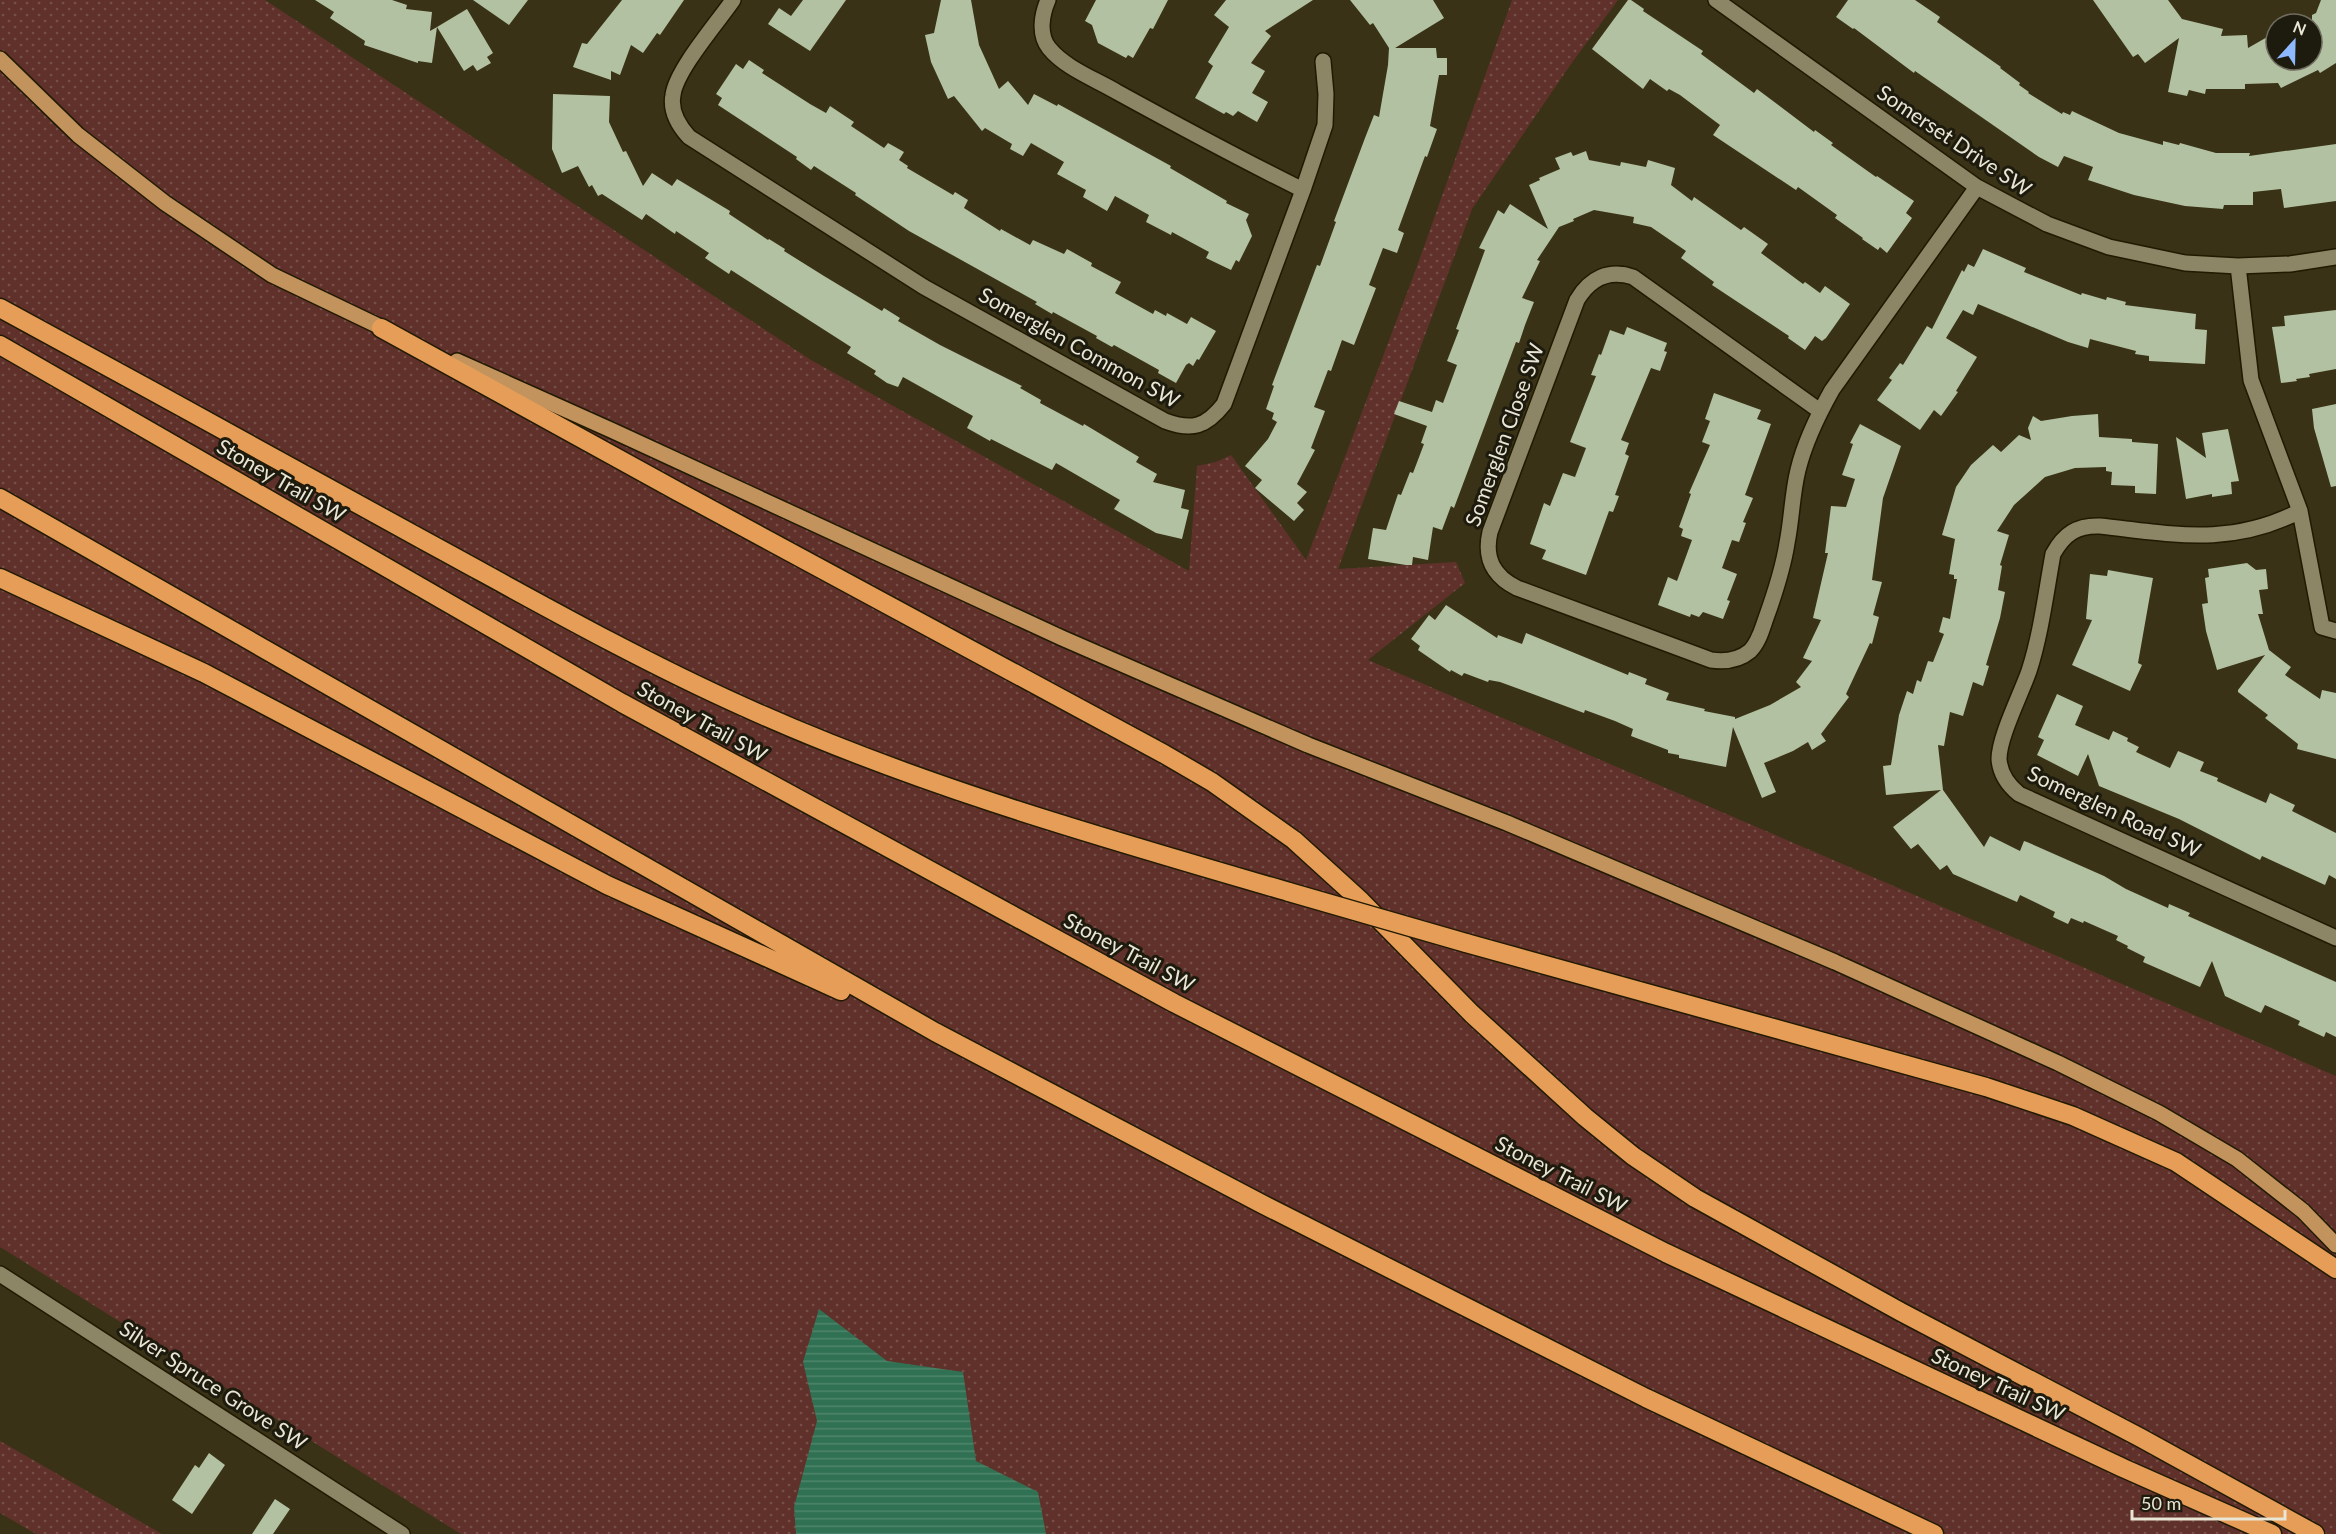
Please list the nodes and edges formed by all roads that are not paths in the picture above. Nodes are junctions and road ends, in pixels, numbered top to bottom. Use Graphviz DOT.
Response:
graph roads {
  1 [pos="733,0"];
  2 [pos="1048,0"];
  3 [pos="1716,0"];
  4 [pos="0,59"];
  5 [pos="1323,61"];
  6 [pos="1977,187"];
  7 [pos="1303,190"];
  8 [pos="2336,256"];
  9 [pos="2238,266"];
  10 [pos="0,308"];
  11 [pos="381,328"];
  12 [pos="0,345"];
  13 [pos="1820,411"];
  14 [pos="0,498"];
  15 [pos="2300,511"];
  16 [pos="0,578"];
  17 [pos="2336,631"];
  18 [pos="2336,938"];
  19 [pos="935,1032"];
  20 [pos="2336,1245"];
  21 [pos="2336,1269"];
  22 [pos="0,1274"];
  23 [pos="402,1534"];
  24 [pos="1934,1534"];
  25 [pos="2272,1534"];
  26 [pos="2315,1534"];
  1 -- 7 [label="street, Somerglen Common SW"];
  2 -- 7 [label="street"];
  3 -- 6 [label="street, Somerset Drive SW"];
  4 -- 11 [label="main road"];
  5 -- 7 [label="street, Somerglen Common SW"];
  6 -- 9 [label="street, Somerset Drive SW"];
  6 -- 13 [label="street, Somerglen Close SW"];
  8 -- 9 [label="street, Somerset Drive SW"];
  9 -- 15 [label="street"];
  10 -- 21 [label="highway, bridge"];
  11 -- 20 [label="main road"];
  11 -- 26 [label="highway"];
  12 -- 25 [label="highway, Stoney Trail SW"];
  13 -- 13 [label="street, Somerglen Close SW"];
  14 -- 19 [label="highway"];
  15 -- 17 [label="street"];
  15 -- 18 [label="street, Somerglen Road SW"];
  16 -- 19 [label="highway"];
  19 -- 24 [label="highway"];
  22 -- 23 [label="street, Silver Spruce Grove SW"];
}
